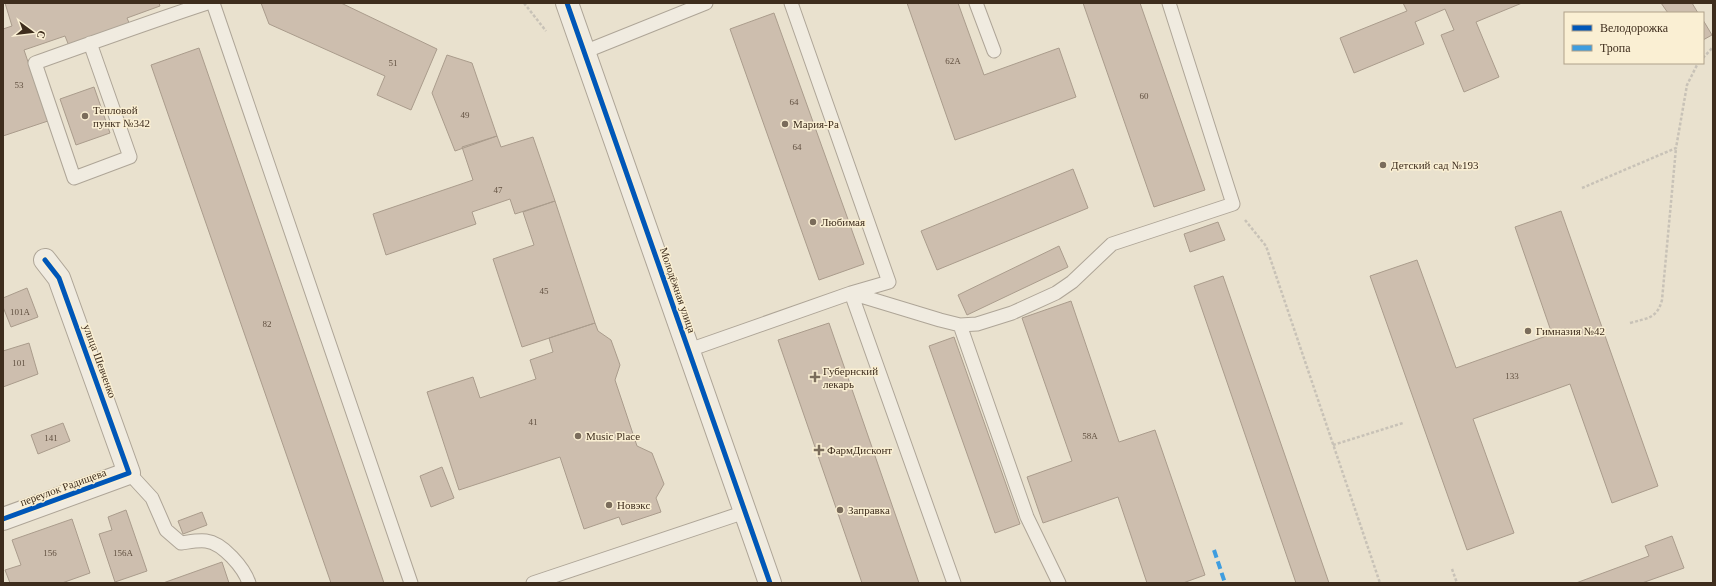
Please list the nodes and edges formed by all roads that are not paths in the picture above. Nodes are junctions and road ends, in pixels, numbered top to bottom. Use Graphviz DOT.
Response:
graph roads {
  1 [pos="207,3"];
  2 [pos="213,3"];
  3 [pos="567,3"];
  4 [pos="706,3"];
  5 [pos="791,3"];
  6 [pos="976,3"];
  7 [pos="1169,3"];
  8 [pos="90,43"];
  9 [pos="994,51"];
  10 [pos="584,52"];
  11 [pos="45,260"];
  12 [pos="851,293"];
  13 [pos="960,325"];
  14 [pos="689,350"];
  15 [pos="129,473"];
  16 [pos="745,512"];
  17 [pos="3,519"];
  18 [pos="249,583"];
  19 [pos="411,583"];
  20 [pos="533,583"];
  21 [pos="770,583"];
  22 [pos="954,583"];
  23 [pos="1059,583"];
  1 -- 8 [label="lane"];
  2 -- 19 [label="lane"];
  3 -- 10 [label="street, Молодёжная улица"];
  4 -- 10 [label="lane"];
  5 -- 12 [label="lane"];
  6 -- 9 [label="lane"];
  7 -- 13 [label="lane"];
  8 -- 8 [label="lane"];
  10 -- 14 [label="street, Молодёжная улица"];
  11 -- 15 [label="street, улица Шевченко"];
  12 -- 13 [label="lane"];
  12 -- 14 [label="lane"];
  12 -- 22 [label="lane"];
  13 -- 23 [label="lane"];
  14 -- 16 [label="street, Молодёжная улица"];
  15 -- 17 [label="street, переулок Радищева"];
  15 -- 18 [label="lane"];
  16 -- 20 [label="lane"];
  16 -- 21 [label="street, Молодёжная улица"];
}
